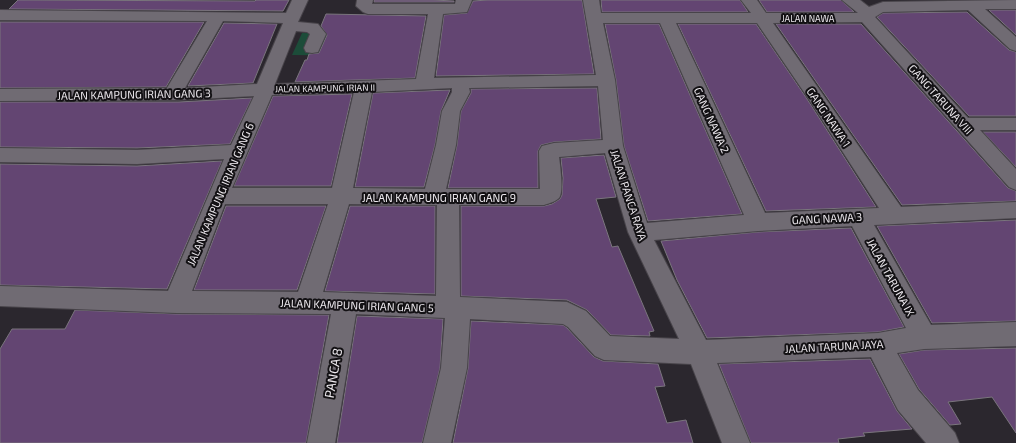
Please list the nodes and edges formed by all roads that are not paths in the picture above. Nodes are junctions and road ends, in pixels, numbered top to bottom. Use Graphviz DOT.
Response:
graph roads {
  1 [pos="46,0"];
  2 [pos="129,0"];
  3 [pos="216,0"];
  4 [pos="300,0"];
  5 [pos="364,0"];
  6 [pos="748,0"];
  7 [pos="850,0"];
  8 [pos="969,3"];
  9 [pos="1016,4"];
  10 [pos="462,5"];
  11 [pos="436,9"];
  12 [pos="593,9"];
  13 [pos="662,14"];
  14 [pos="0,15"];
  15 [pos="32,15"];
  16 [pos="116,15"];
  17 [pos="868,15"];
  18 [pos="211,17"];
  19 [pos="763,18"];
  20 [pos="290,22"];
  21 [pos="1016,46"];
  22 [pos="312,48"];
  23 [pos="606,80"];
  24 [pos="460,82"];
  25 [pos="424,85"];
  26 [pos="364,87"];
  27 [pos="267,88"];
  28 [pos="173,94"];
  29 [pos="0,95"];
  30 [pos="964,124"];
  31 [pos="1016,124"];
  32 [pos="613,146"];
  33 [pos="239,151"];
  34 [pos="0,155"];
  35 [pos="1016,182"];
  36 [pos="218,196"];
  37 [pos="440,196"];
  38 [pos="341,197"];
  39 [pos="1016,210"];
  40 [pos="895,215"];
  41 [pos="858,217"];
  42 [pos="758,222"];
  43 [pos="639,232"];
  44 [pos="0,296"];
  45 [pos="176,302"];
  46 [pos="307,303"];
  47 [pos="345,303"];
  48 [pos="453,308"];
  49 [pos="1016,334"];
  50 [pos="924,337"];
  51 [pos="878,345"];
  52 [pos="699,352"];
  53 [pos="321,443"];
  54 [pos="437,443"];
  55 [pos="736,443"];
  56 [pos="945,443"];
  1 -- 15 [label="street"];
  2 -- 16 [label="street"];
  3 -- 18 [label="street"];
  4 -- 20 [label="street, JALAN KAMPUNG IRIAN II"];
  5 -- 11 [label="street"];
  6 -- 19 [label="street, GANG NAWA 1"];
  7 -- 17 [label="street, GANG TARUNA VIII"];
  8 -- 9 [label="street, JALAN NAWA"];
  8 -- 17 [label="street, JALAN NAWA"];
  8 -- 21 [label="street"];
  10 -- 11 [label="street"];
  11 -- 25 [label="street"];
  12 -- 13 [label="street, JALAN NAWA"];
  12 -- 23 [label="street, JALAN PANCA RAYA"];
  13 -- 19 [label="street, JALAN NAWA"];
  13 -- 42 [label="street, GANG NAWA 2"];
  14 -- 15 [label="street"];
  15 -- 16 [label="street"];
  16 -- 18 [label="street"];
  17 -- 19 [label="street, JALAN NAWA"];
  17 -- 30 [label="street, GANG TARUNA VIII"];
  18 -- 20 [label="street"];
  18 -- 28 [label="street"];
  19 -- 40 [label="street, GANG NAWA 1"];
  20 -- 22 [label="street"];
  20 -- 27 [label="street, JALAN KAMPUNG IRIAN II"];
  23 -- 24 [label="street, JALAN KAMPUNG IRIAN II"];
  23 -- 32 [label="street, JALAN PANCA RAYA"];
  24 -- 25 [label="street, JALAN KAMPUNG IRIAN II"];
  24 -- 37 [label="street"];
  25 -- 26 [label="street, JALAN KAMPUNG IRIAN II"];
  26 -- 27 [label="street, JALAN KAMPUNG IRIAN II"];
  26 -- 38 [label="street"];
  27 -- 28 [label="street, JALAN KAMPUNG IRIAN GANG 3"];
  27 -- 33 [label="street, JALAN KAMPUNG IRIAN GANG 6"];
  28 -- 29 [label="street, JALAN KAMPUNG IRIAN GANG 3"];
  30 -- 31 [label="street"];
  30 -- 35 [label="street, GANG TARUNA VIII"];
  32 -- 37 [label="street, JALAN KAMPUNG IRIAN GANG 9"];
  32 -- 43 [label="street, JALAN PANCA RAYA"];
  33 -- 34 [label="street"];
  33 -- 36 [label="street, JALAN KAMPUNG IRIAN GANG 6"];
  36 -- 38 [label="street, JALAN KAMPUNG IRIAN GANG 9"];
  36 -- 45 [label="street, JALAN KAMPUNG IRIAN GANG 6"];
  37 -- 38 [label="street, JALAN KAMPUNG IRIAN GANG 9"];
  37 -- 48 [label="street"];
  38 -- 46 [label="street"];
  39 -- 40 [label="street, GANG NAWA 3"];
  40 -- 41 [label="street, GANG NAWA 3"];
  41 -- 42 [label="street, GANG NAWA 3"];
  41 -- 50 [label="street, JALAN TARUNA IX"];
  42 -- 43 [label="street, GANG NAWA 3"];
  43 -- 52 [label="street, JALAN PANCA RAYA"];
  44 -- 45 [label="street, JALAN KAMPUNG IRIAN GANG 5"];
  45 -- 46 [label="street, JALAN KAMPUNG IRIAN GANG 5"];
  46 -- 47 [label="street, JALAN KAMPUNG IRIAN GANG 5"];
  47 -- 48 [label="street, JALAN KAMPUNG IRIAN GANG 5"];
  47 -- 53 [label="street, PANCA 8"];
  48 -- 52 [label="street, JALAN KAMPUNG IRIAN GANG 5"];
  48 -- 54 [label="street"];
  49 -- 50 [label="street, JALAN TARUNA JAYA"];
  50 -- 51 [label="street, JALAN TARUNA JAYA"];
  51 -- 52 [label="street, JALAN TARUNA JAYA"];
  51 -- 56 [label="street"];
  52 -- 55 [label="street, JALAN PANCA RAYA"];
}
